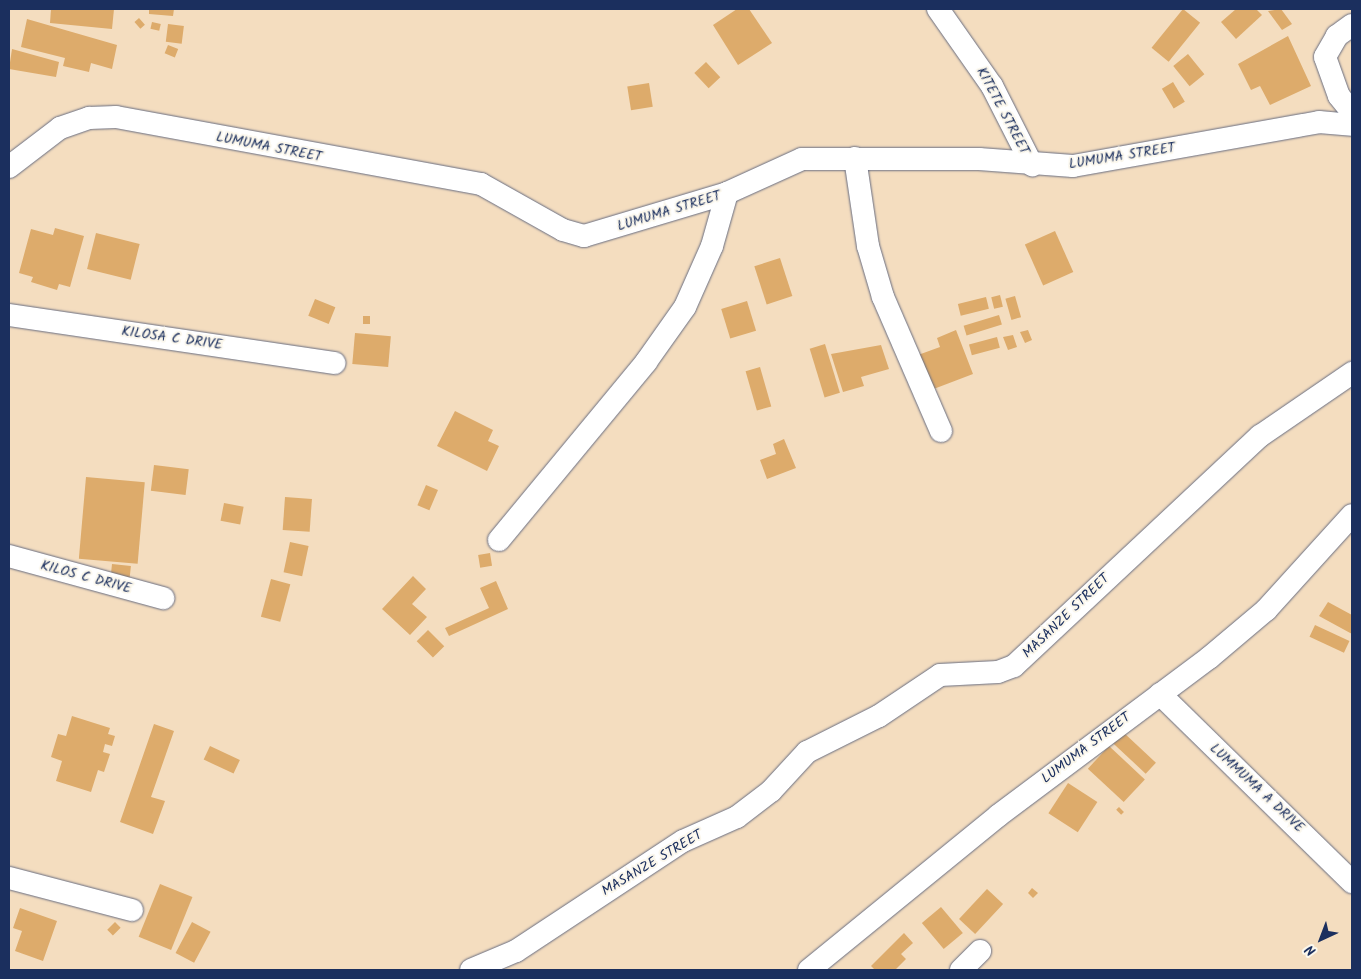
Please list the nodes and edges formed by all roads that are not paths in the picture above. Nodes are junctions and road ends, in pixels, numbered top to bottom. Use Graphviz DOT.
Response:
graph roads {
  1 [pos="938,9"];
  2 [pos="1352,25"];
  3 [pos="1352,112"];
  4 [pos="1352,125"];
  5 [pos="855,158"];
  6 [pos="1032,165"];
  7 [pos="9,168"];
  8 [pos="727,193"];
  9 [pos="9,315"];
  10 [pos="334,363"];
  11 [pos="1352,373"];
  12 [pos="941,431"];
  13 [pos="1352,515"];
  14 [pos="499,540"];
  15 [pos="9,556"];
  16 [pos="163,598"];
  17 [pos="1160,694"];
  18 [pos="9,878"];
  19 [pos="1352,882"];
  20 [pos="132,910"];
  21 [pos="980,951"];
  22 [pos="471,970"];
  23 [pos="809,970"];
  24 [pos="961,970"];
  1 -- 6 [label="street, KITETE STREET"];
  2 -- 3 [label="street"];
  4 -- 6 [label="street, LUMUMA STREET"];
  5 -- 6 [label="street, LUMUMA STREET"];
  5 -- 8 [label="street, LUMUMA STREET"];
  5 -- 12 [label="street"];
  7 -- 8 [label="street, LUMUMA STREET"];
  8 -- 14 [label="street"];
  9 -- 10 [label="street, KILOSA C DRIVE"];
  11 -- 22 [label="street, MASANZE STREET"];
  13 -- 17 [label="street, LUMUMA STREET"];
  15 -- 16 [label="street, KILOS C DRIVE"];
  17 -- 19 [label="street, LUMMUMA A DRIVE"];
  17 -- 23 [label="street, LUMUMA STREET"];
  18 -- 20 [label="street"];
  21 -- 24 [label="street"];
}
